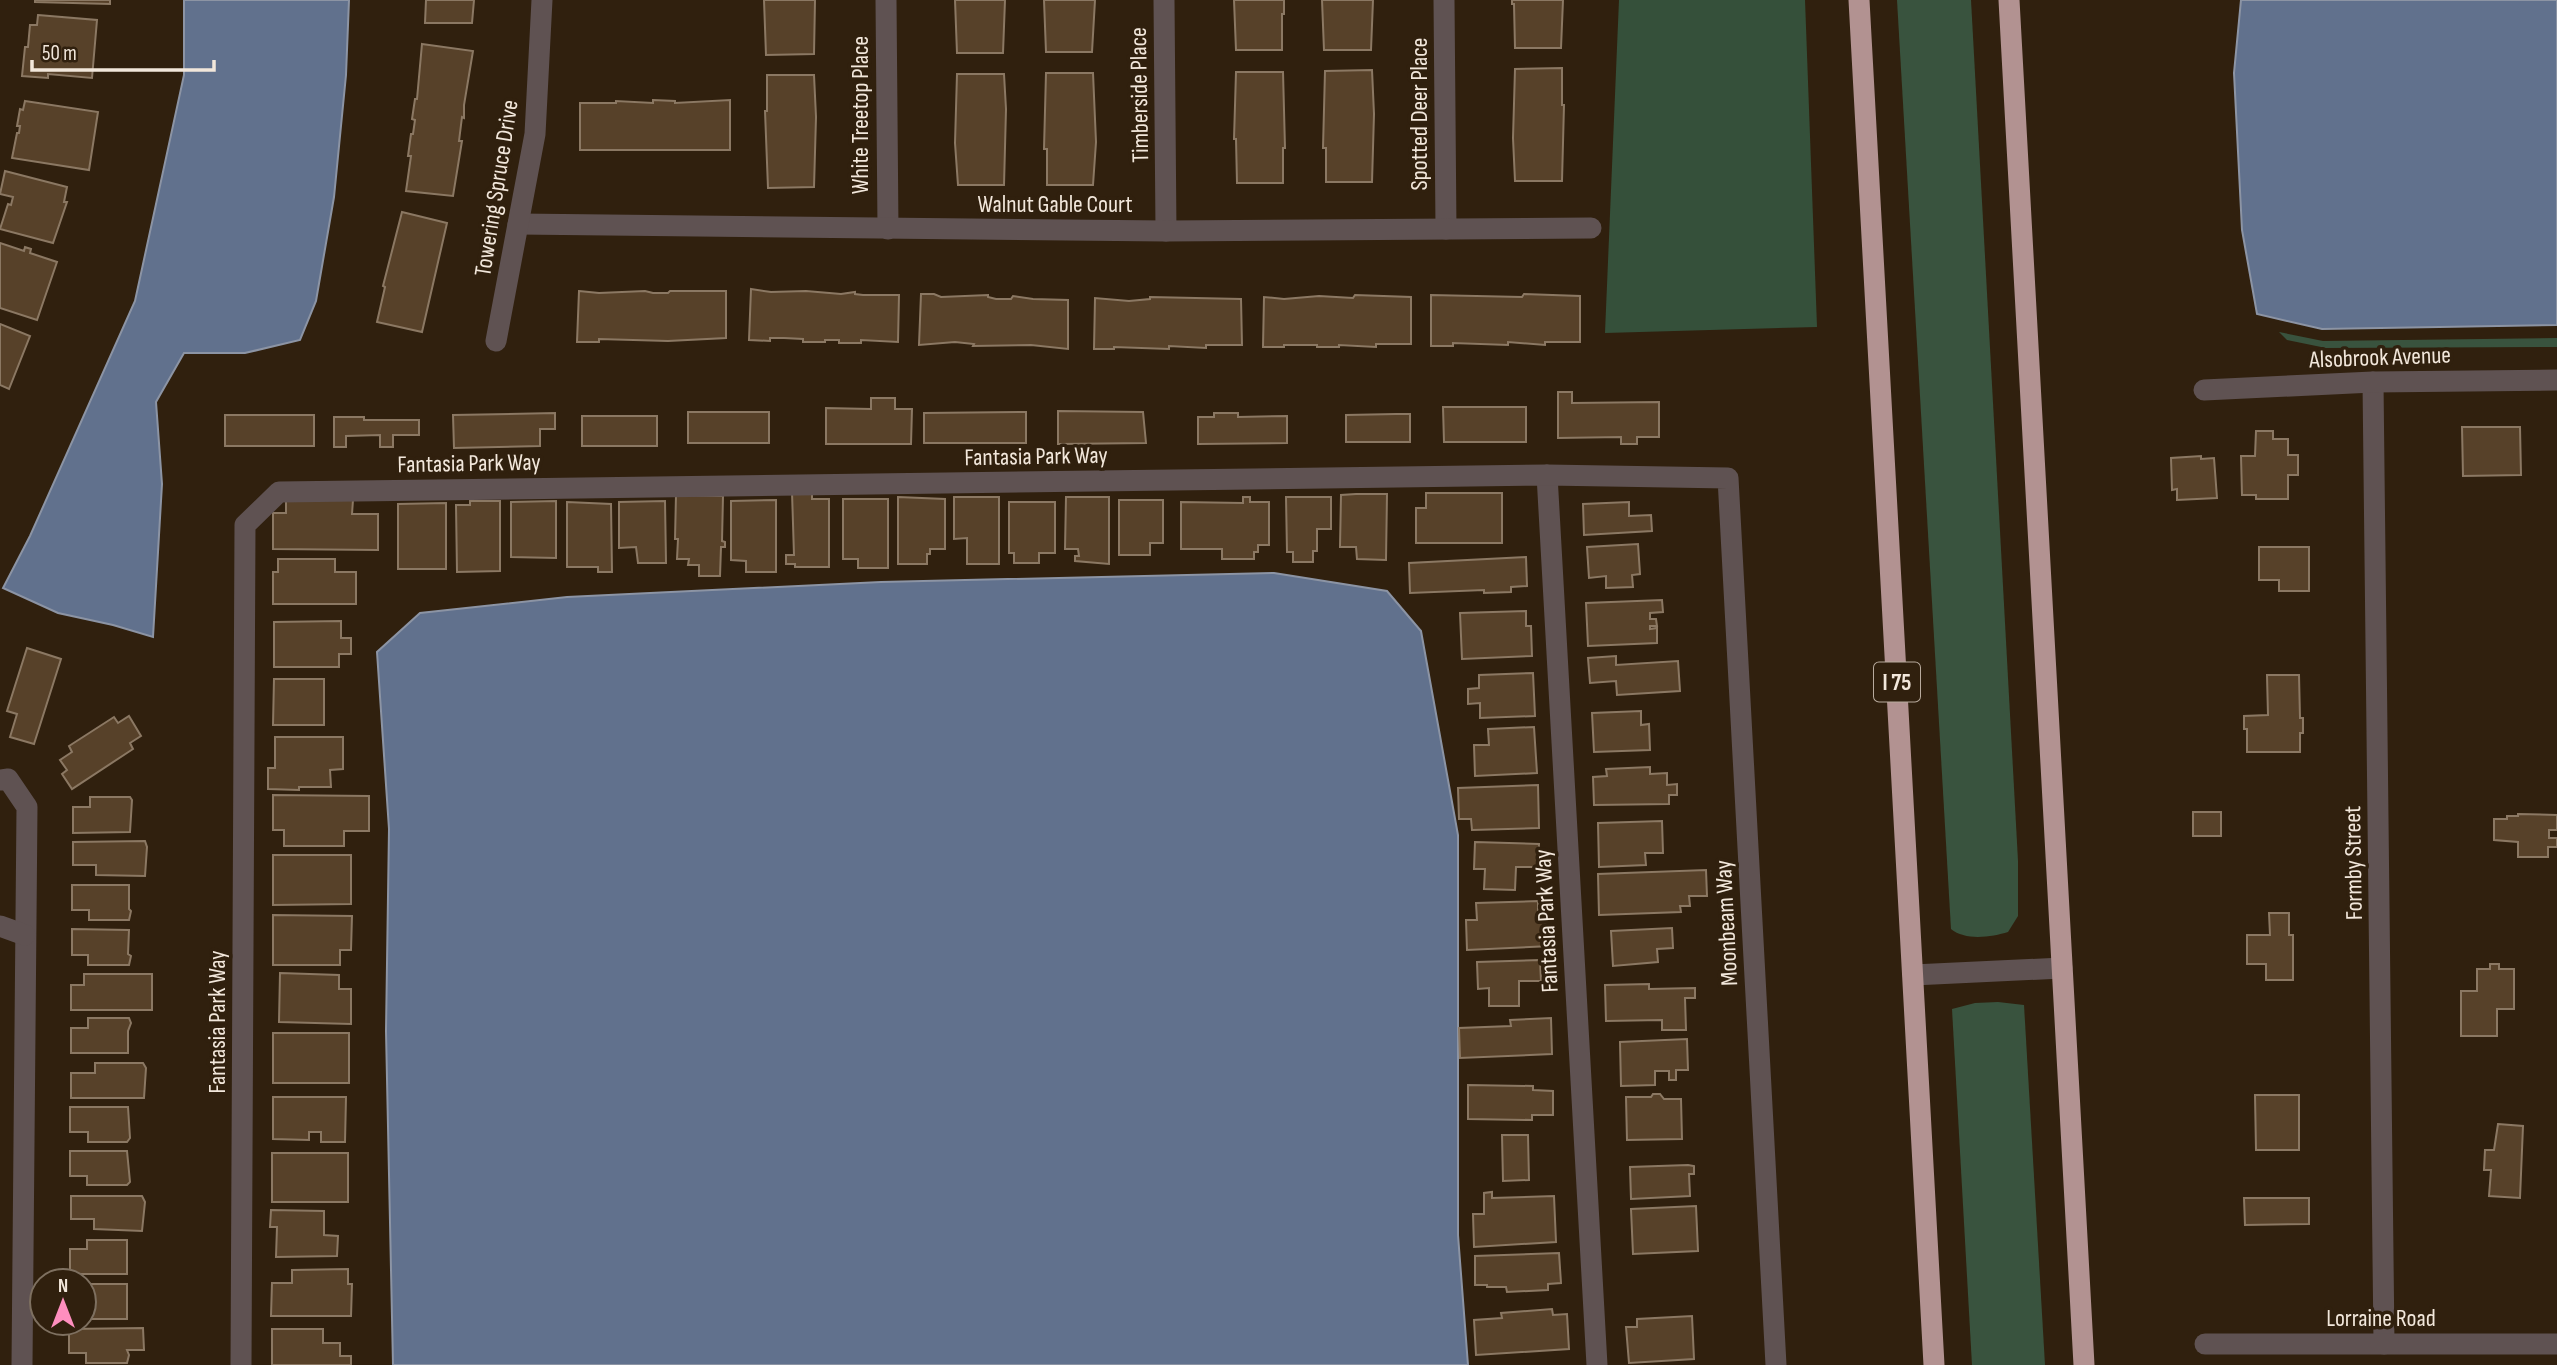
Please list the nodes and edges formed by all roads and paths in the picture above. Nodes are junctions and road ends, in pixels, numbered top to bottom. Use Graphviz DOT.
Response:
graph roads {
  1 [pos="542,0"];
  2 [pos="886,0"];
  3 [pos="1164,0"];
  4 [pos="1444,0"];
  5 [pos="1859,0"];
  6 [pos="2009,0"];
  7 [pos="519,224"];
  8 [pos="1591,228"];
  9 [pos="888,229"];
  10 [pos="1446,229"];
  11 [pos="1166,231"];
  12 [pos="496,341"];
  13 [pos="2557,380"];
  14 [pos="2373,382"];
  15 [pos="2204,390"];
  16 [pos="1547,475"];
  17 [pos="1728,478"];
  18 [pos="0,780"];
  19 [pos="0,926"];
  20 [pos="25,935"];
  21 [pos="2062,968"];
  22 [pos="1913,975"];
  23 [pos="2557,1343"];
  24 [pos="2384,1344"];
  25 [pos="2204,1345"];
  26 [pos="22,1365"];
  27 [pos="242,1365"];
  28 [pos="1597,1365"];
  29 [pos="1776,1365"];
  30 [pos="1934,1365"];
  31 [pos="2084,1365"];
  1 -- 7 [label="street, Towering Spruce Drive"];
  2 -- 9 [label="street, White Treetop Place"];
  3 -- 11 [label="street, Timberside Place"];
  4 -- 10 [label="street, Spotted Deer Place"];
  5 -- 22 [label="highway, I 75"];
  6 -- 21 [label="highway"];
  7 -- 9 [label="street, Walnut Gable Court"];
  7 -- 12 [label="street, Towering Spruce Drive"];
  8 -- 10 [label="street, Walnut Gable Court"];
  9 -- 11 [label="street, Walnut Gable Court"];
  10 -- 11 [label="street, Walnut Gable Court"];
  13 -- 14 [label="street, Alsobrook Avenue"];
  14 -- 15 [label="street, Alsobrook Avenue"];
  14 -- 24 [label="street, Formby Street"];
  16 -- 17 [label="street, Fantasia Park Way"];
  16 -- 27 [label="street, Fantasia Park Way"];
  16 -- 28 [label="street, Fantasia Park Way"];
  17 -- 29 [label="street, Moonbeam Way"];
  18 -- 20 [label="street"];
  19 -- 20 [label="street"];
  20 -- 26 [label="street"];
  21 -- 22 [label="street"];
  21 -- 31 [label="highway"];
  22 -- 30 [label="highway, I 75"];
  23 -- 24 [label="street, Lorraine Road"];
  24 -- 25 [label="street, Lorraine Road"];
}
